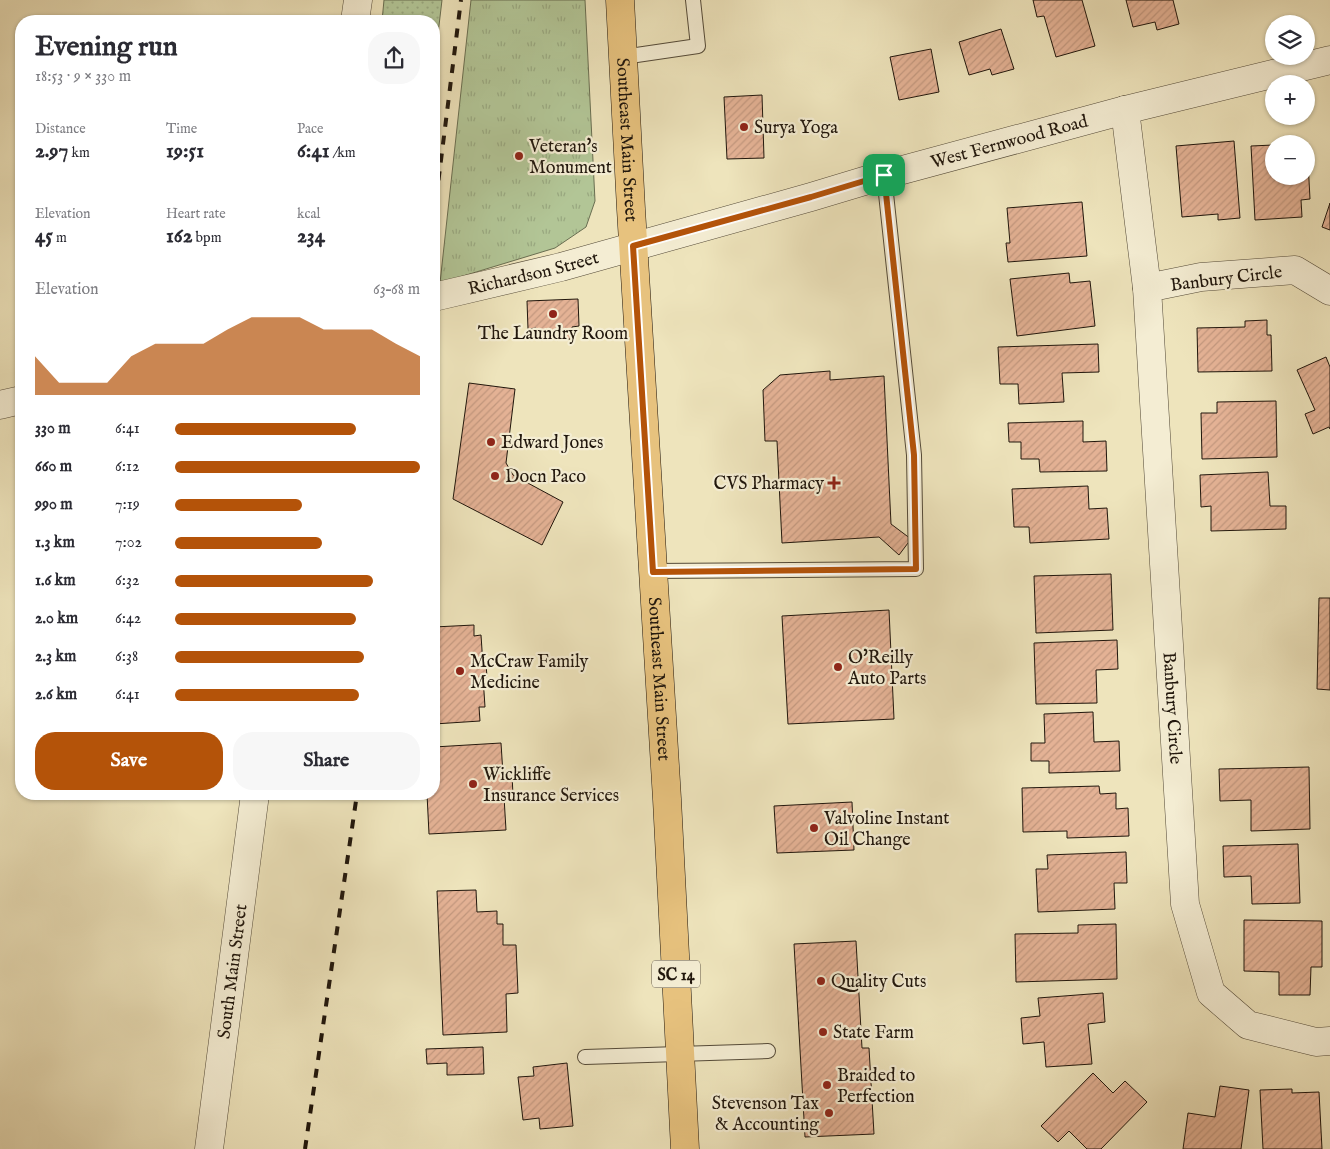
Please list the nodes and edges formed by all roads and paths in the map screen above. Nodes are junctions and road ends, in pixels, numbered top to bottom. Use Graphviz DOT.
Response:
graph roads {
  1 [pos="358,0"];
  2 [pos="620,0"];
  3 [pos="693,0"];
  4 [pos="356,15"];
  5 [pos="623,57"];
  6 [pos="1330,60"];
  7 [pos="1125,110"];
  8 [pos="884,175"];
  9 [pos="633,246"];
  10 [pos="1147,288"];
  11 [pos="1330,291"];
  12 [pos="440,296"];
  13 [pos="15,401"];
  14 [pos="0,405"];
  15 [pos="653,572"];
  16 [pos="254,800"];
  17 [pos="1330,1041"];
  18 [pos="768,1051"];
  19 [pos="680,1055"];
  20 [pos="585,1057"];
  21 [pos="209,1149"];
  22 [pos="685,1149"];
  1 -- 4 [label="street"];
  2 -- 5 [label="main road, Southeast Main Street / SC 14"];
  3 -- 5 [label="lane"];
  5 -- 9 [label="main road, Southeast Main Street / SC 14"];
  6 -- 7 [label="street, West Fernwood Road"];
  7 -- 8 [label="street, West Fernwood Road"];
  7 -- 10 [label="street, Banbury Circle"];
  8 -- 9 [label="street, West Fernwood Road"];
  8 -- 15 [label="lane"];
  9 -- 12 [label="street, Richardson Street"];
  9 -- 15 [label="main road, Southeast Main Street / SC 14"];
  10 -- 11 [label="street, Banbury Circle"];
  10 -- 17 [label="street, Banbury Circle"];
  13 -- 14 [label="street"];
  15 -- 19 [label="main road, Southeast Main Street / SC 14"];
  16 -- 21 [label="street, South Main Street"];
  18 -- 19 [label="lane"];
  19 -- 20 [label="lane"];
  19 -- 22 [label="main road, Southeast Main Street / SC 14"];
}
